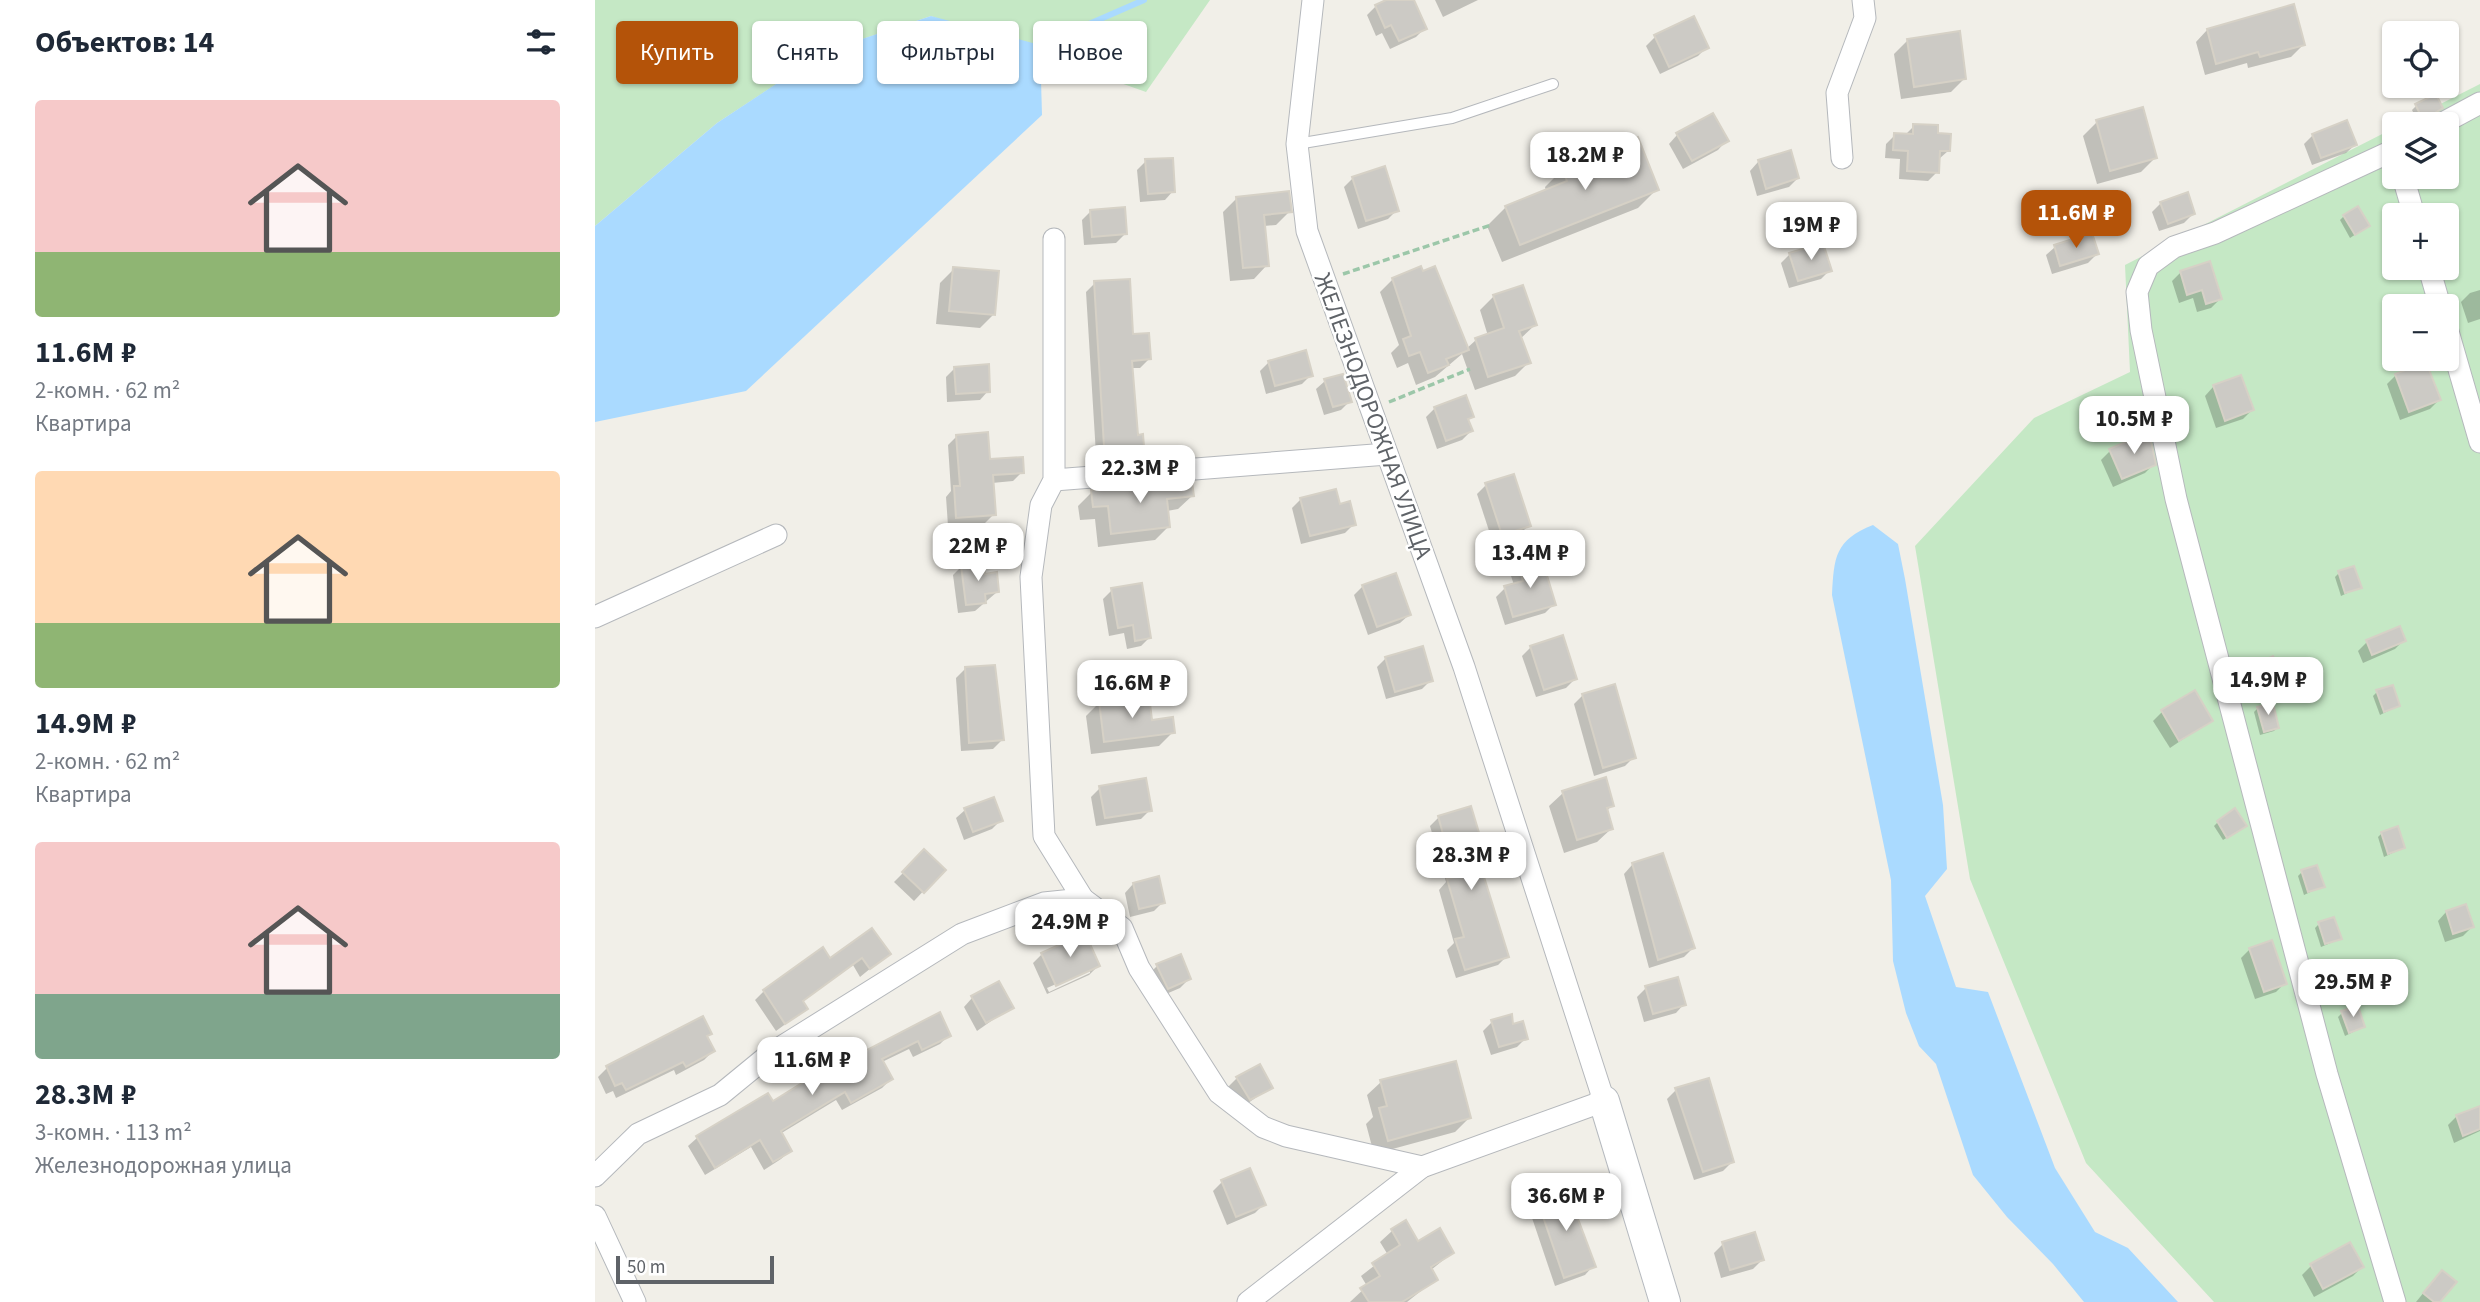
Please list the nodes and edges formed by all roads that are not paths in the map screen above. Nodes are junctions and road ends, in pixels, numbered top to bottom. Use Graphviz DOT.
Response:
graph roads {
  1 [pos="1313,0"];
  2 [pos="1863,0"];
  3 [pos="1553,84"];
  4 [pos="2480,103"];
  5 [pos="2459,114"];
  6 [pos="1297,144"];
  7 [pos="2382,156"];
  8 [pos="1842,158"];
  9 [pos="1054,239"];
  10 [pos="2459,369"];
  11 [pos="2480,442"];
  12 [pos="1387,454"];
  13 [pos="1054,480"];
  14 [pos="776,535"];
  15 [pos="595,617"];
  16 [pos="1083,899"];
  17 [pos="1604,1101"];
  18 [pos="1422,1167"];
  19 [pos="595,1176"];
  20 [pos="595,1216"];
  21 [pos="635,1302"];
  22 [pos="1248,1302"];
  23 [pos="1665,1302"];
  24 [pos="2395,1302"];
  1 -- 6 [label="street, ЖЕЛЕЗНОДОРОЖНАЯ УЛИЦА"];
  2 -- 8 [label="street"];
  3 -- 6 [label="lane"];
  4 -- 5 [label="street"];
  6 -- 12 [label="street, ЖЕЛЕЗНОДОРОЖНАЯ УЛИЦА"];
  7 -- 24 [label="street"];
  9 -- 13 [label="street"];
  10 -- 11 [label="street"];
  12 -- 13 [label="street"];
  12 -- 17 [label="street, ЖЕЛЕЗНОДОРОЖНАЯ УЛИЦА"];
  13 -- 16 [label="street"];
  14 -- 15 [label="street"];
  16 -- 18 [label="street"];
  16 -- 19 [label="street"];
  17 -- 18 [label="street"];
  17 -- 23 [label="street, ЖЕЛЕЗНОДОРОЖНАЯ УЛИЦА"];
  18 -- 22 [label="street"];
  20 -- 21 [label="street"];
}
